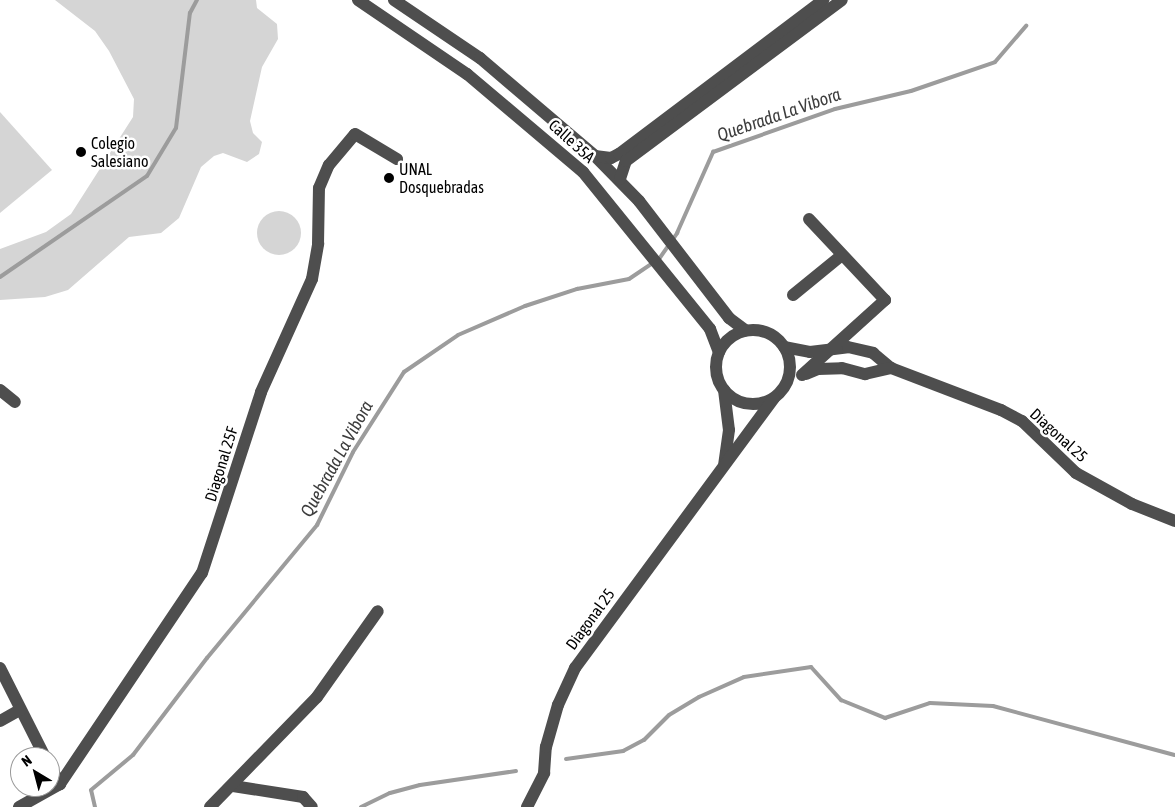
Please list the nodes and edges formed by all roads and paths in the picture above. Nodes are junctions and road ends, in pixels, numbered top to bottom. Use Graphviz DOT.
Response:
graph roads {
  1 [pos="358,0"];
  2 [pos="394,0"];
  3 [pos="823,0"];
  4 [pos="842,0"];
  5 [pos="595,156"];
  6 [pos="398,159"];
  7 [pos="620,179"];
  8 [pos="809,219"];
  9 [pos="842,255"];
  10 [pos="793,295"];
  11 [pos="746,331"];
  12 [pos="784,348"];
  13 [pos="827,350"];
  14 [pos="719,352"];
  15 [pos="891,368"];
  16 [pos="802,375"];
  17 [pos="0,390"];
  18 [pos="724,390"];
  19 [pos="778,394"];
  20 [pos="15,402"];
  21 [pos="722,471"];
  22 [pos="1175,521"];
  23 [pos="378,611"];
  24 [pos="0,668"];
  25 [pos="20,710"];
  26 [pos="0,721"];
  27 [pos="40,747"];
  28 [pos="60,784"];
  29 [pos="233,786"];
  30 [pos="37,797"];
  31 [pos="19,807"];
  32 [pos="210,807"];
  33 [pos="312,807"];
  34 [pos="527,807"];
  1 -- 14 [label="street, Calle 35A"];
  2 -- 5 [label="street, Calle 35A"];
  3 -- 5 [label="street"];
  4 -- 7 [label="street"];
  5 -- 7 [label="street, Calle 35A"];
  6 -- 28 [label="street, Diagonal 25F"];
  7 -- 11 [label="street, Calle 35A"];
  8 -- 9 [label="street"];
  9 -- 10 [label="street"];
  9 -- 13 [label="street"];
  11 -- 12 [label="street"];
  11 -- 14 [label="street"];
  12 -- 13 [label="street, Diagonal 25"];
  12 -- 19 [label="street"];
  13 -- 15 [label="street, Diagonal 25"];
  13 -- 16 [label="street"];
  14 -- 18 [label="street"];
  15 -- 16 [label="street, Diagonal 25"];
  15 -- 22 [label="street, Diagonal 25"];
  16 -- 19 [label="street, Diagonal 25"];
  17 -- 20 [label="street"];
  18 -- 19 [label="street"];
  18 -- 21 [label="street, Diagonal 25"];
  19 -- 21 [label="street, Diagonal 25"];
  21 -- 34 [label="street, Diagonal 25"];
  23 -- 29 [label="street"];
  24 -- 25 [label="street"];
  25 -- 26 [label="street"];
  25 -- 27 [label="street"];
  29 -- 32 [label="street"];
  29 -- 33 [label="street"];
  30 -- 31 [label="street, Diagonal 25F"];
}
